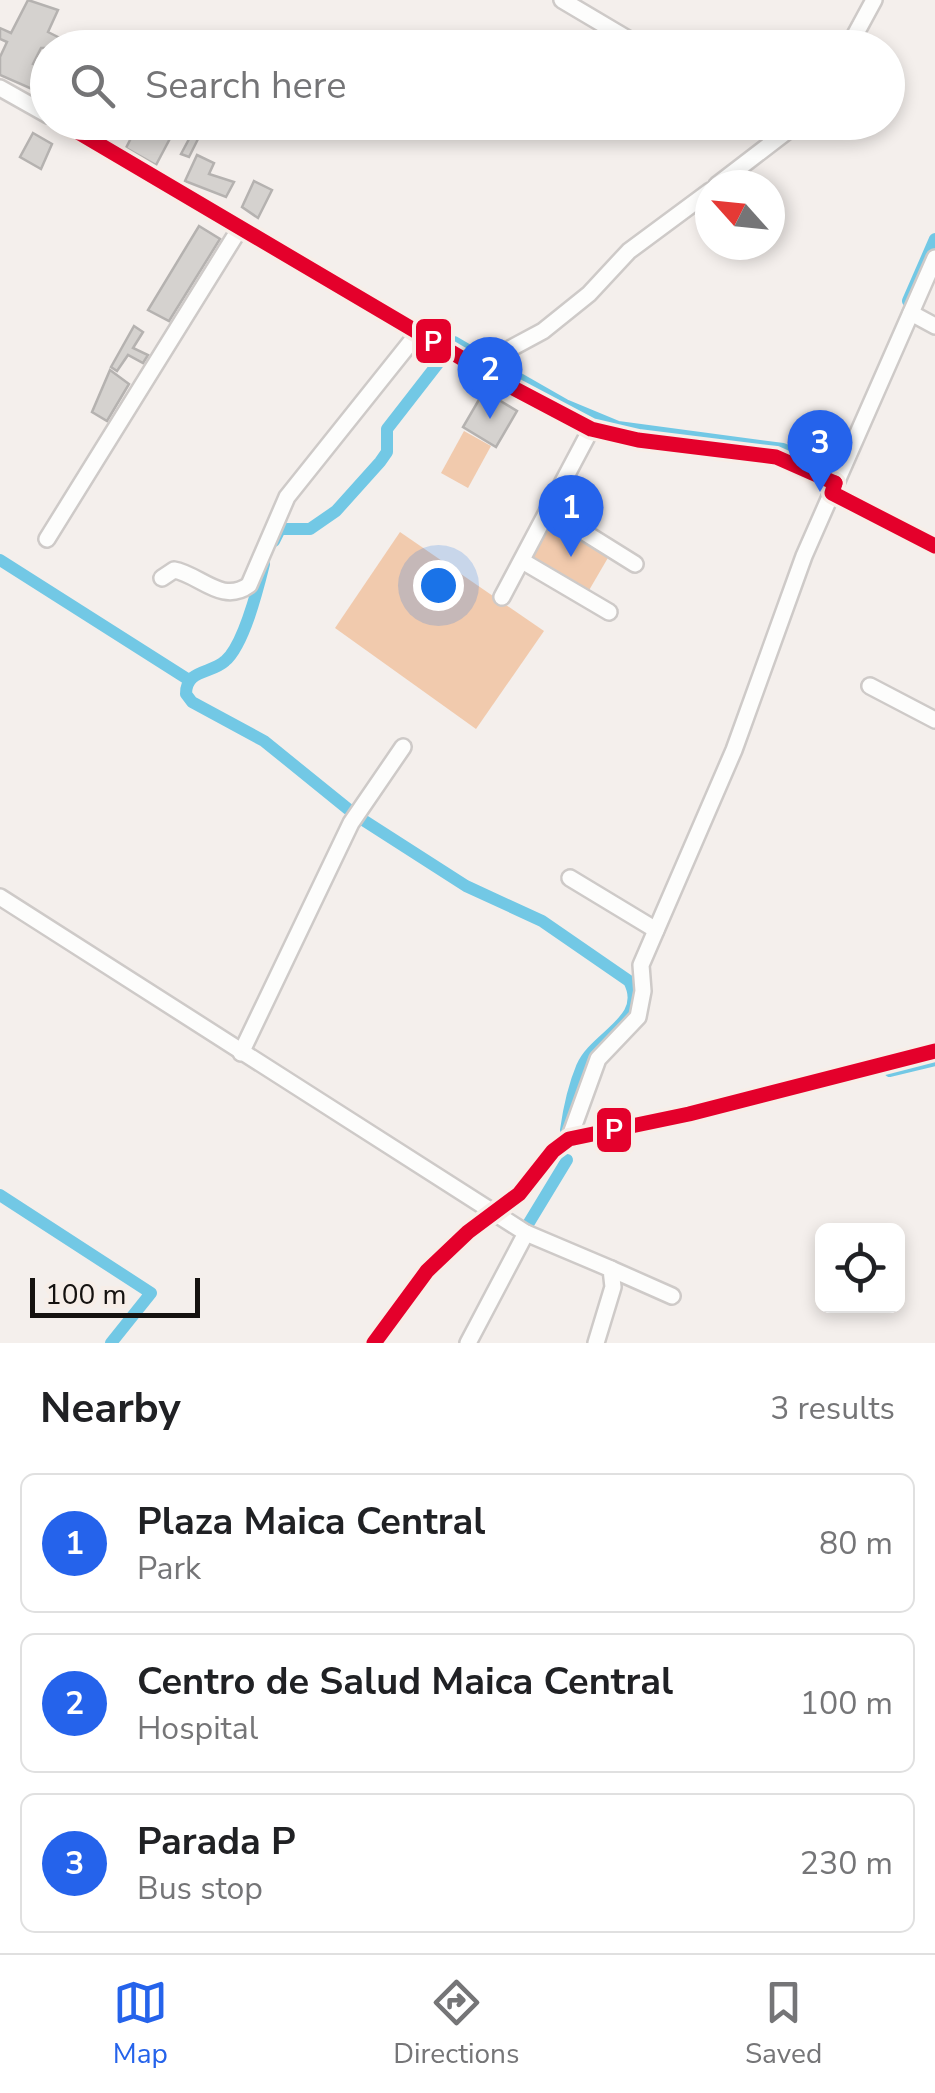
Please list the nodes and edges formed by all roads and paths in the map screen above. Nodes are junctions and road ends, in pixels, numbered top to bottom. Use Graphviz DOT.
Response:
graph roads {
  1 [pos="562,0"];
  2 [pos="874,0"];
  3 [pos="613,30"];
  4 [pos="858,30"];
  5 [pos="0,88"];
  6 [pos="30,105"];
  7 [pos="91,140"];
  8 [pos="766,140"];
  9 [pos="733,170"];
  10 [pos="695,201"];
  11 [pos="240,228"];
  12 [pos="935,258"];
  13 [pos="911,313"];
  14 [pos="935,326"];
  15 [pos="418,333"];
  16 [pos="476,368"];
  17 [pos="591,429"];
  18 [pos="833,488"];
  19 [pos="550,511"];
  20 [pos="47,539"];
  21 [pos="935,546"];
  22 [pos="524,562"];
  23 [pos="635,564"];
  24 [pos="162,578"];
  25 [pos="502,597"];
  26 [pos="608,612"];
  27 [pos="870,686"];
  28 [pos="935,720"];
  29 [pos="403,747"];
  30 [pos="570,878"];
  31 [pos="0,897"];
  32 [pos="656,930"];
  33 [pos="935,1051"];
  34 [pos="241,1052"];
  35 [pos="569,1139"];
  36 [pos="494,1212"];
  37 [pos="526,1234"];
  38 [pos="611,1270"];
  39 [pos="672,1296"];
  40 [pos="374,1343"];
  41 [pos="468,1343"];
  42 [pos="596,1343"];
  1 -- 3 [label="street"];
  2 -- 4 [label="street"];
  5 -- 6 [label="street"];
  7 -- 11 [label="street"];
  8 -- 9 [label="street"];
  10 -- 16 [label="street"];
  11 -- 15 [label="street"];
  11 -- 20 [label="street"];
  12 -- 13 [label="street"];
  13 -- 14 [label="street"];
  13 -- 18 [label="street"];
  15 -- 16 [label="street"];
  15 -- 24 [label="street"];
  16 -- 17 [label="street"];
  17 -- 18 [label="street"];
  17 -- 19 [label="street"];
  18 -- 21 [label="street"];
  18 -- 32 [label="street"];
  19 -- 22 [label="street"];
  19 -- 23 [label="street"];
  22 -- 25 [label="street"];
  22 -- 26 [label="street"];
  27 -- 28 [label="street"];
  29 -- 34 [label="street"];
  30 -- 32 [label="street"];
  31 -- 34 [label="street"];
  32 -- 35 [label="street"];
  33 -- 35 [label="street"];
  34 -- 36 [label="street"];
  35 -- 36 [label="street"];
  36 -- 37 [label="street"];
  36 -- 40 [label="street"];
  37 -- 38 [label="street"];
  37 -- 41 [label="street"];
  38 -- 39 [label="street"];
  38 -- 42 [label="street"];
}
